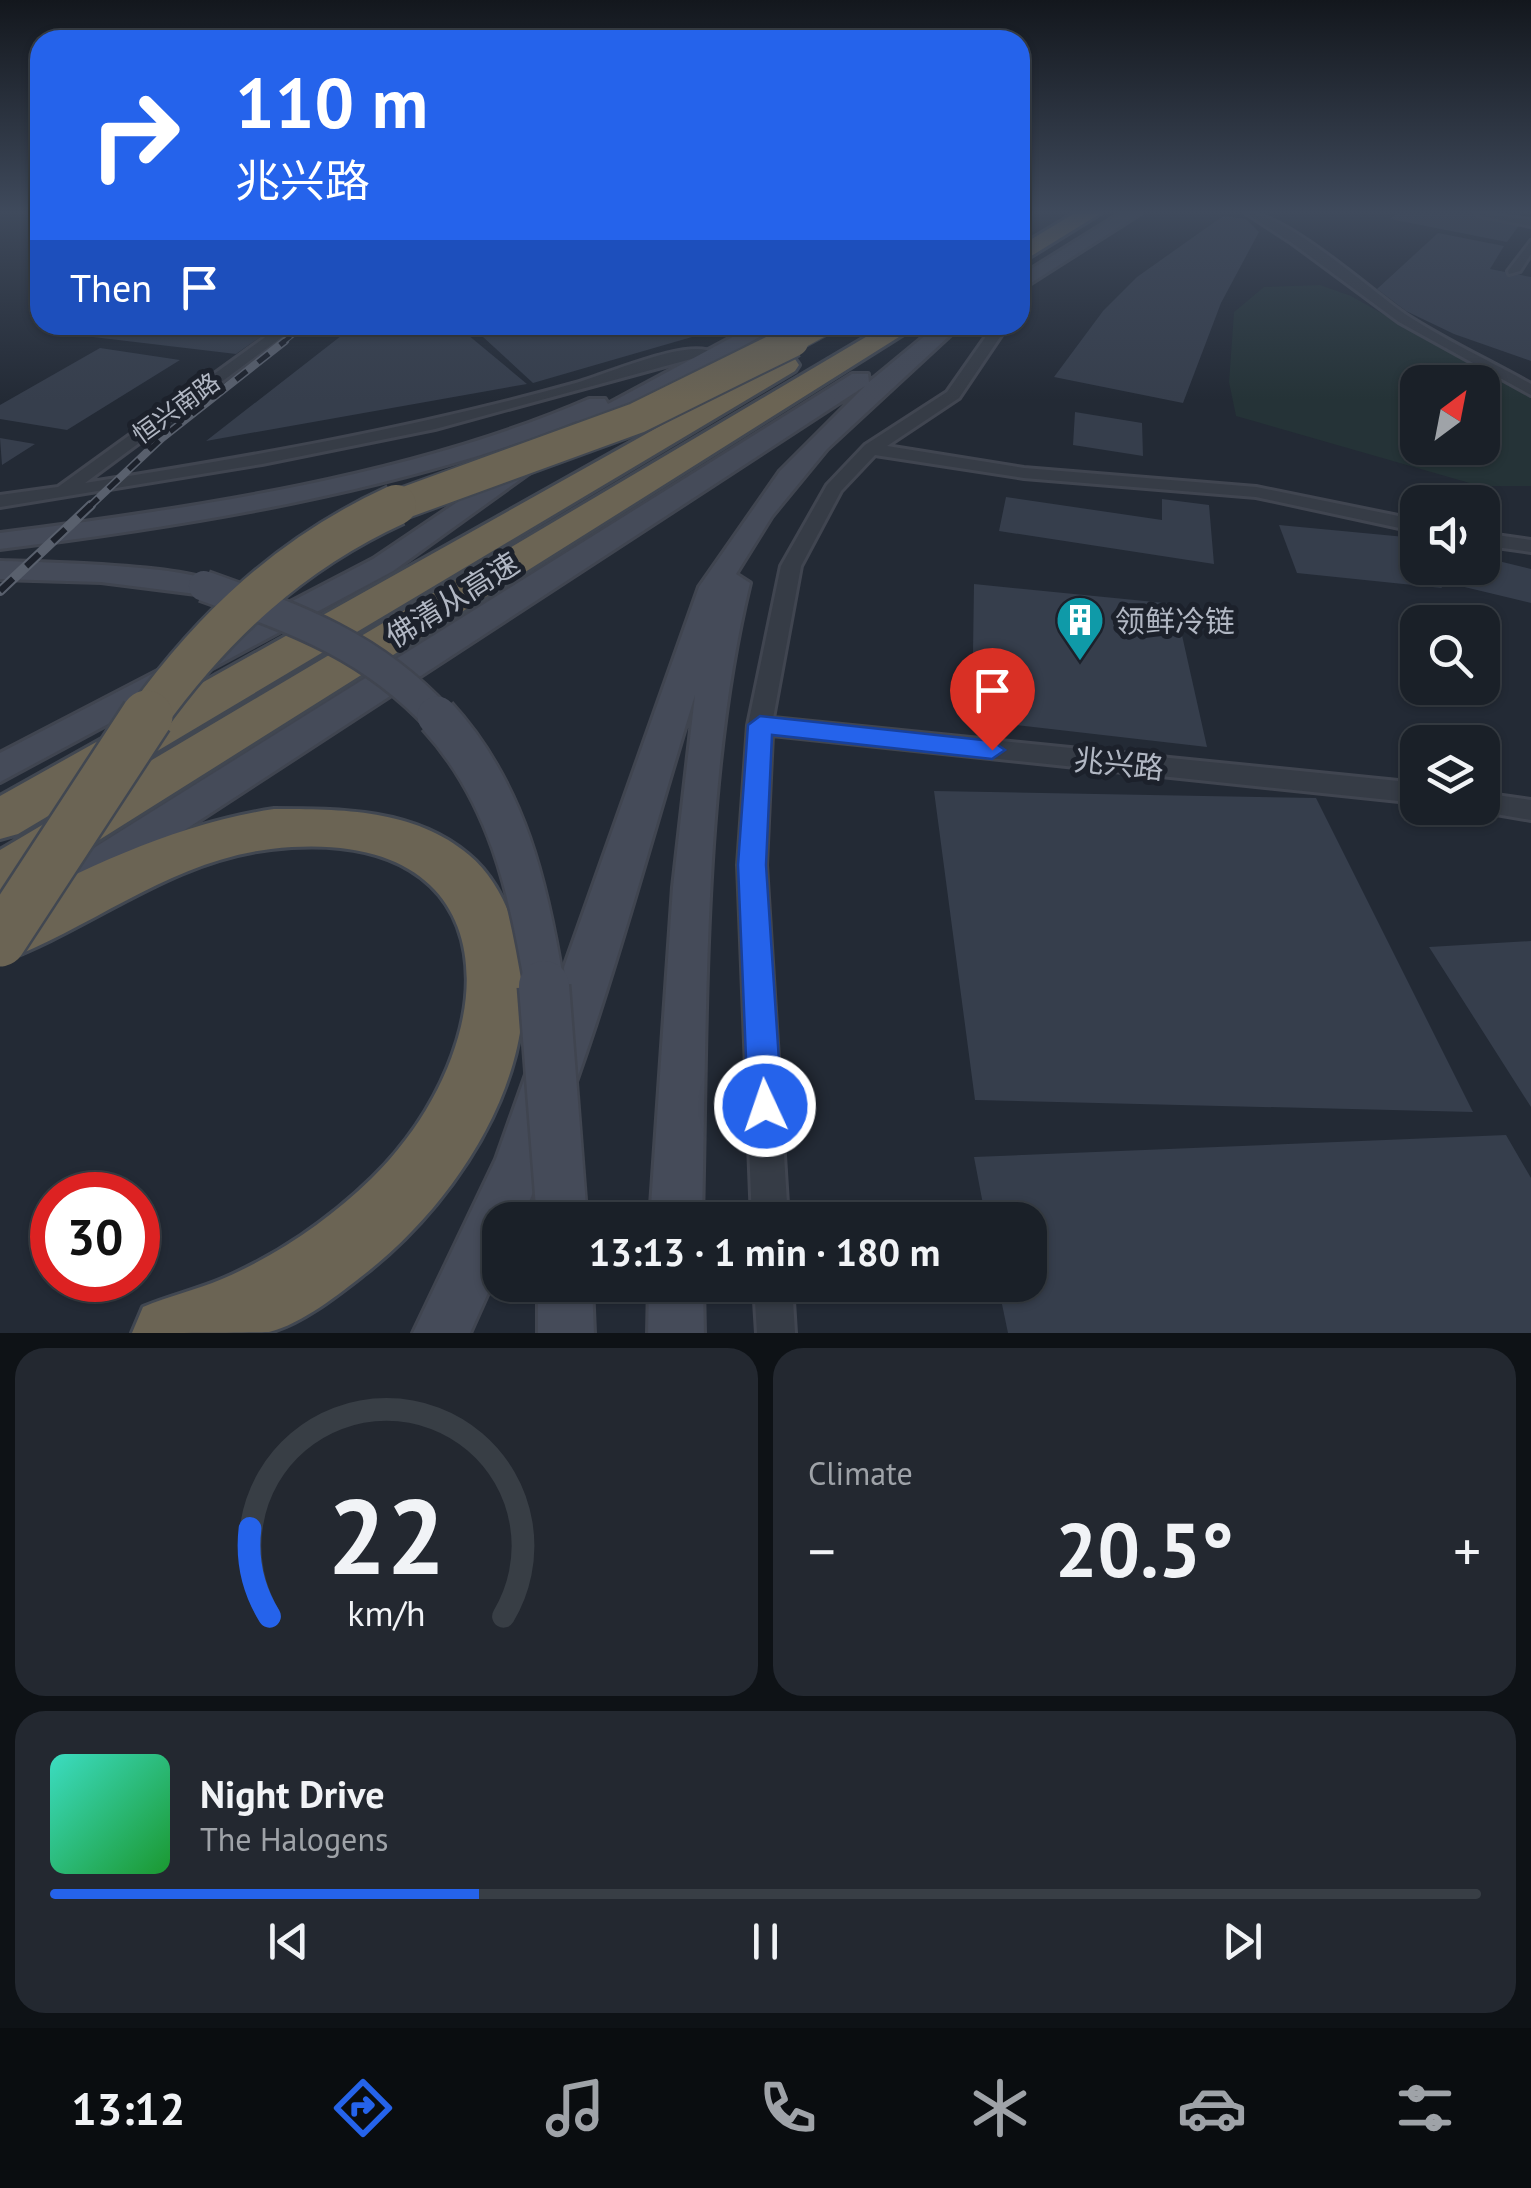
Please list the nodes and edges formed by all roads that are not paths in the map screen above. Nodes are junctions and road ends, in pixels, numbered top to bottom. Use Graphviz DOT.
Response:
graph roads {
  1 [pos="1341,275"];
  2 [pos="277,335"];
  3 [pos="747,335"];
  4 [pos="752,335"];
  5 [pos="802,335"];
  6 [pos="838,335"];
  7 [pos="888,335"];
  8 [pos="934,335"];
  9 [pos="938,335"];
  10 [pos="995,335"];
  11 [pos="706,353"];
  12 [pos="1531,390"];
  13 [pos="872,449"];
  14 [pos="61,492"];
  15 [pos="771,500"];
  16 [pos="0,501"];
  17 [pos="1400,522"];
  18 [pos="0,541"];
  19 [pos="1500,542"];
  20 [pos="1531,546"];
  21 [pos="0,570"];
  22 [pos="760,725"];
  23 [pos="0,769"];
  24 [pos="1400,791"];
  25 [pos="1500,806"];
  26 [pos="1531,810"];
  27 [pos="0,820"];
  28 [pos="0,876"];
  29 [pos="0,928"];
  30 [pos="0,940"];
  31 [pos="561,1202"];
  32 [pos="677,1202"];
  33 [pos="769,1202"];
  34 [pos="565,1302"];
  35 [pos="676,1302"];
  36 [pos="775,1302"];
  37 [pos="169,1333"];
  38 [pos="440,1333"];
  39 [pos="566,1333"];
  40 [pos="676,1333"];
  41 [pos="776,1333"];
  1 -- 12 [label="street"];
  2 -- 14 [label="street, 恒兴南路"];
  3 -- 11 [label="main road"];
  4 -- 23 [label="main road"];
  5 -- 30 [label="highway, bridge"];
  6 -- 27 [label="highway, 佛清从高速"];
  7 -- 28 [label="highway, 佛清从高速"];
  8 -- 29 [label="main road"];
  9 -- 15 [label="main road"];
  10 -- 13 [label="street"];
  11 -- 14 [label="street"];
  11 -- 18 [label="main road"];
  13 -- 17 [label="street"];
  13 -- 22 [label="street"];
  14 -- 16 [label="street"];
  15 -- 32 [label="main road"];
  15 -- 38 [label="main road"];
  19 -- 20 [label="street"];
  21 -- 31 [label="main road, bridge"];
  22 -- 24 [label="street, 兆兴路"];
  22 -- 33 [label="street"];
  25 -- 26 [label="street"];
  30 -- 37 [label="highway"];
  34 -- 39 [label="main road"];
  35 -- 40 [label="main road"];
  36 -- 41 [label="street"];
}
